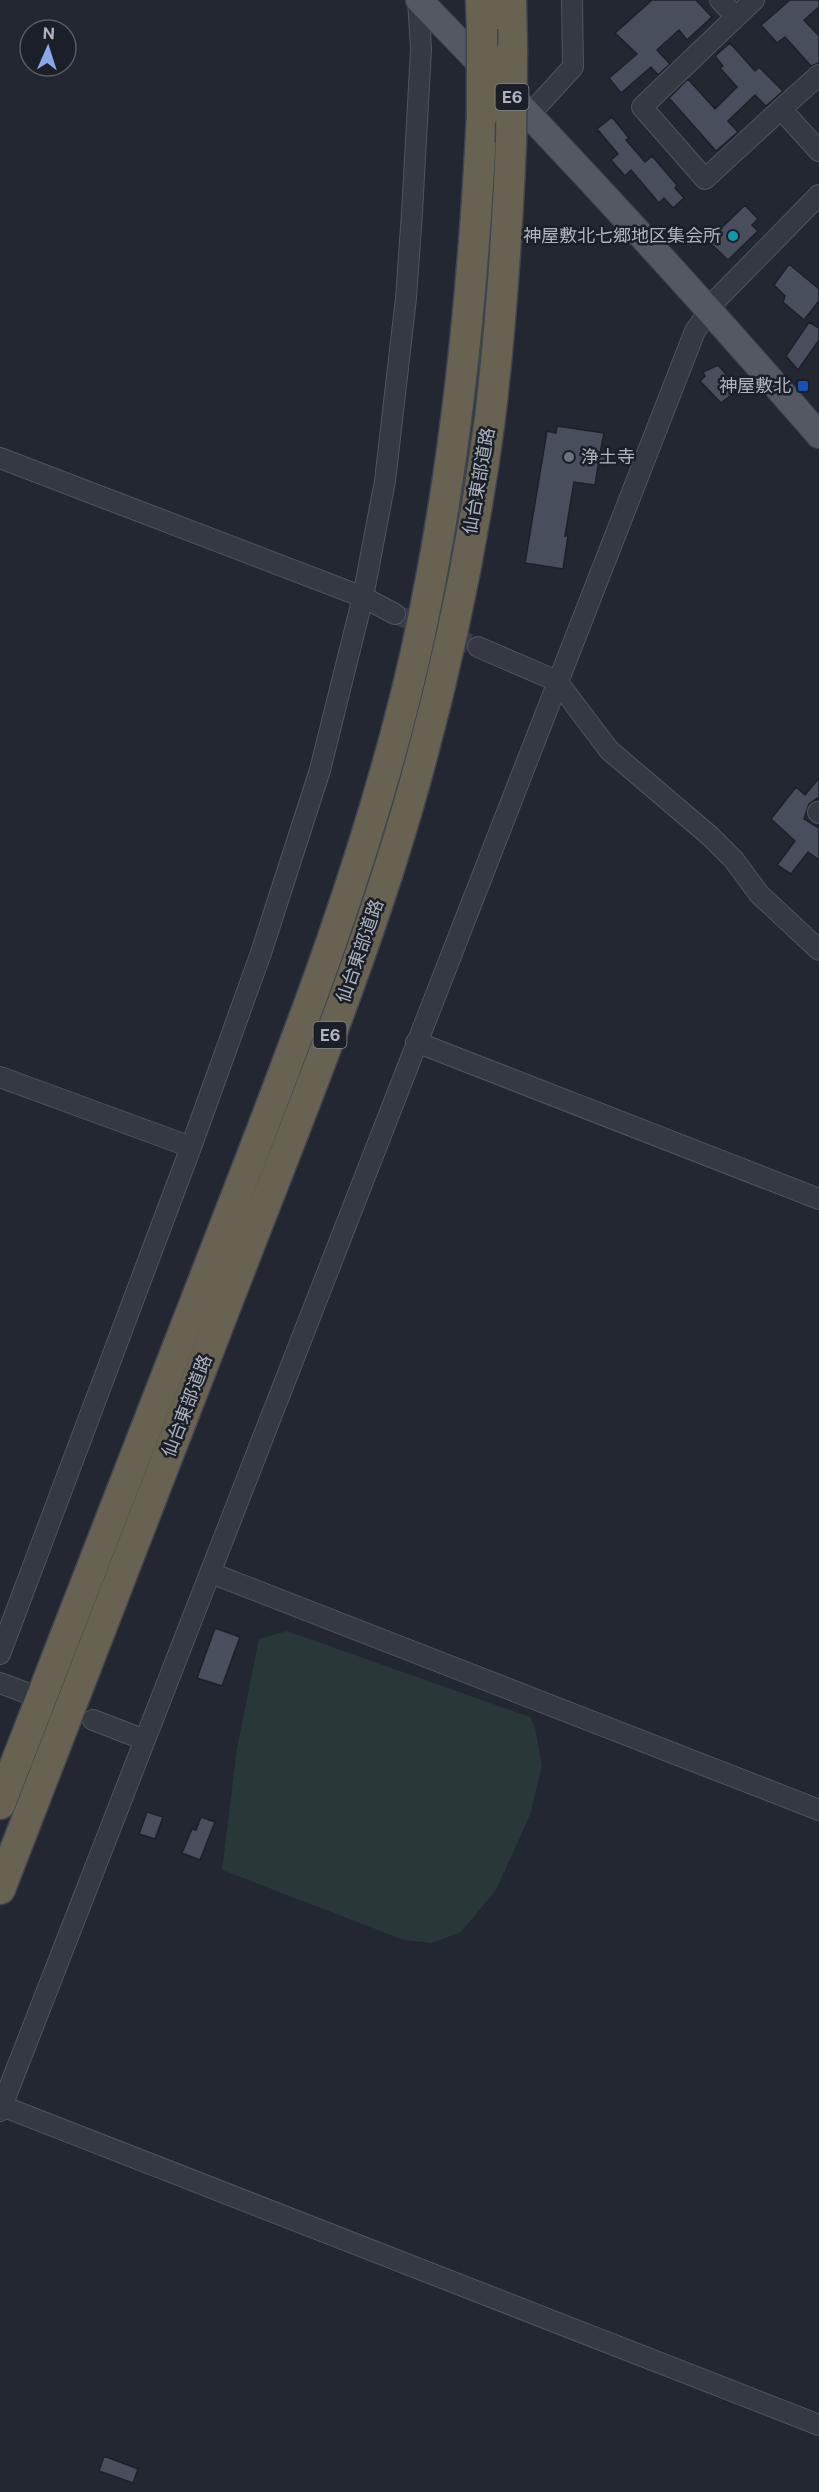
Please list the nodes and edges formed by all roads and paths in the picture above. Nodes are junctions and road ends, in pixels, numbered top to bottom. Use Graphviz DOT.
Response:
graph roads {
  1 [pos="418,0"];
  2 [pos="511,0"];
  3 [pos="572,0"];
  4 [pos="720,0"];
  5 [pos="754,0"];
  6 [pos="482,14"];
  7 [pos="736,17"];
  8 [pos="819,75"];
  9 [pos="781,109"];
  10 [pos="530,114"];
  11 [pos="819,151"];
  12 [pos="819,195"];
  13 [pos="710,310"];
  14 [pos="819,435"];
  15 [pos="0,458"];
  16 [pos="363,597"];
  17 [pos="395,614"];
  18 [pos="478,646"];
  19 [pos="557,681"];
  20 [pos="819,950"];
  21 [pos="416,1042"];
  22 [pos="0,1077"];
  23 [pos="191,1147"];
  24 [pos="819,1199"];
  25 [pos="211,1573"];
  26 [pos="0,1654"];
  27 [pos="0,1683"];
  28 [pos="24,1692"];
  29 [pos="93,1720"];
  30 [pos="145,1740"];
  31 [pos="0,1804"];
  32 [pos="819,1810"];
  33 [pos="0,1889"];
  34 [pos="1,2108"];
  35 [pos="819,2425"];
  1 -- 10 [label="main road"];
  1 -- 16 [label="street"];
  2 -- 33 [label="highway, 仙台東部道路 / E6, bridge"];
  3 -- 10 [label="street"];
  4 -- 7 [label="street"];
  5 -- 7 [label="street"];
  6 -- 31 [label="highway, 仙台東部道路 / E6, bridge"];
  7 -- 9 [label="street"];
  8 -- 9 [label="street"];
  9 -- 11 [label="street"];
  10 -- 13 [label="main road"];
  12 -- 13 [label="street"];
  13 -- 14 [label="main road"];
  13 -- 19 [label="street"];
  15 -- 16 [label="street"];
  16 -- 17 [label="street"];
  16 -- 23 [label="street"];
  18 -- 19 [label="street"];
  19 -- 20 [label="street"];
  19 -- 21 [label="street"];
  21 -- 24 [label="street"];
  21 -- 25 [label="street"];
  22 -- 23 [label="street"];
  23 -- 26 [label="street"];
  25 -- 30 [label="street"];
  25 -- 32 [label="street"];
  27 -- 28 [label="street"];
  29 -- 30 [label="street"];
  30 -- 34 [label="street"];
  34 -- 35 [label="street"];
}
